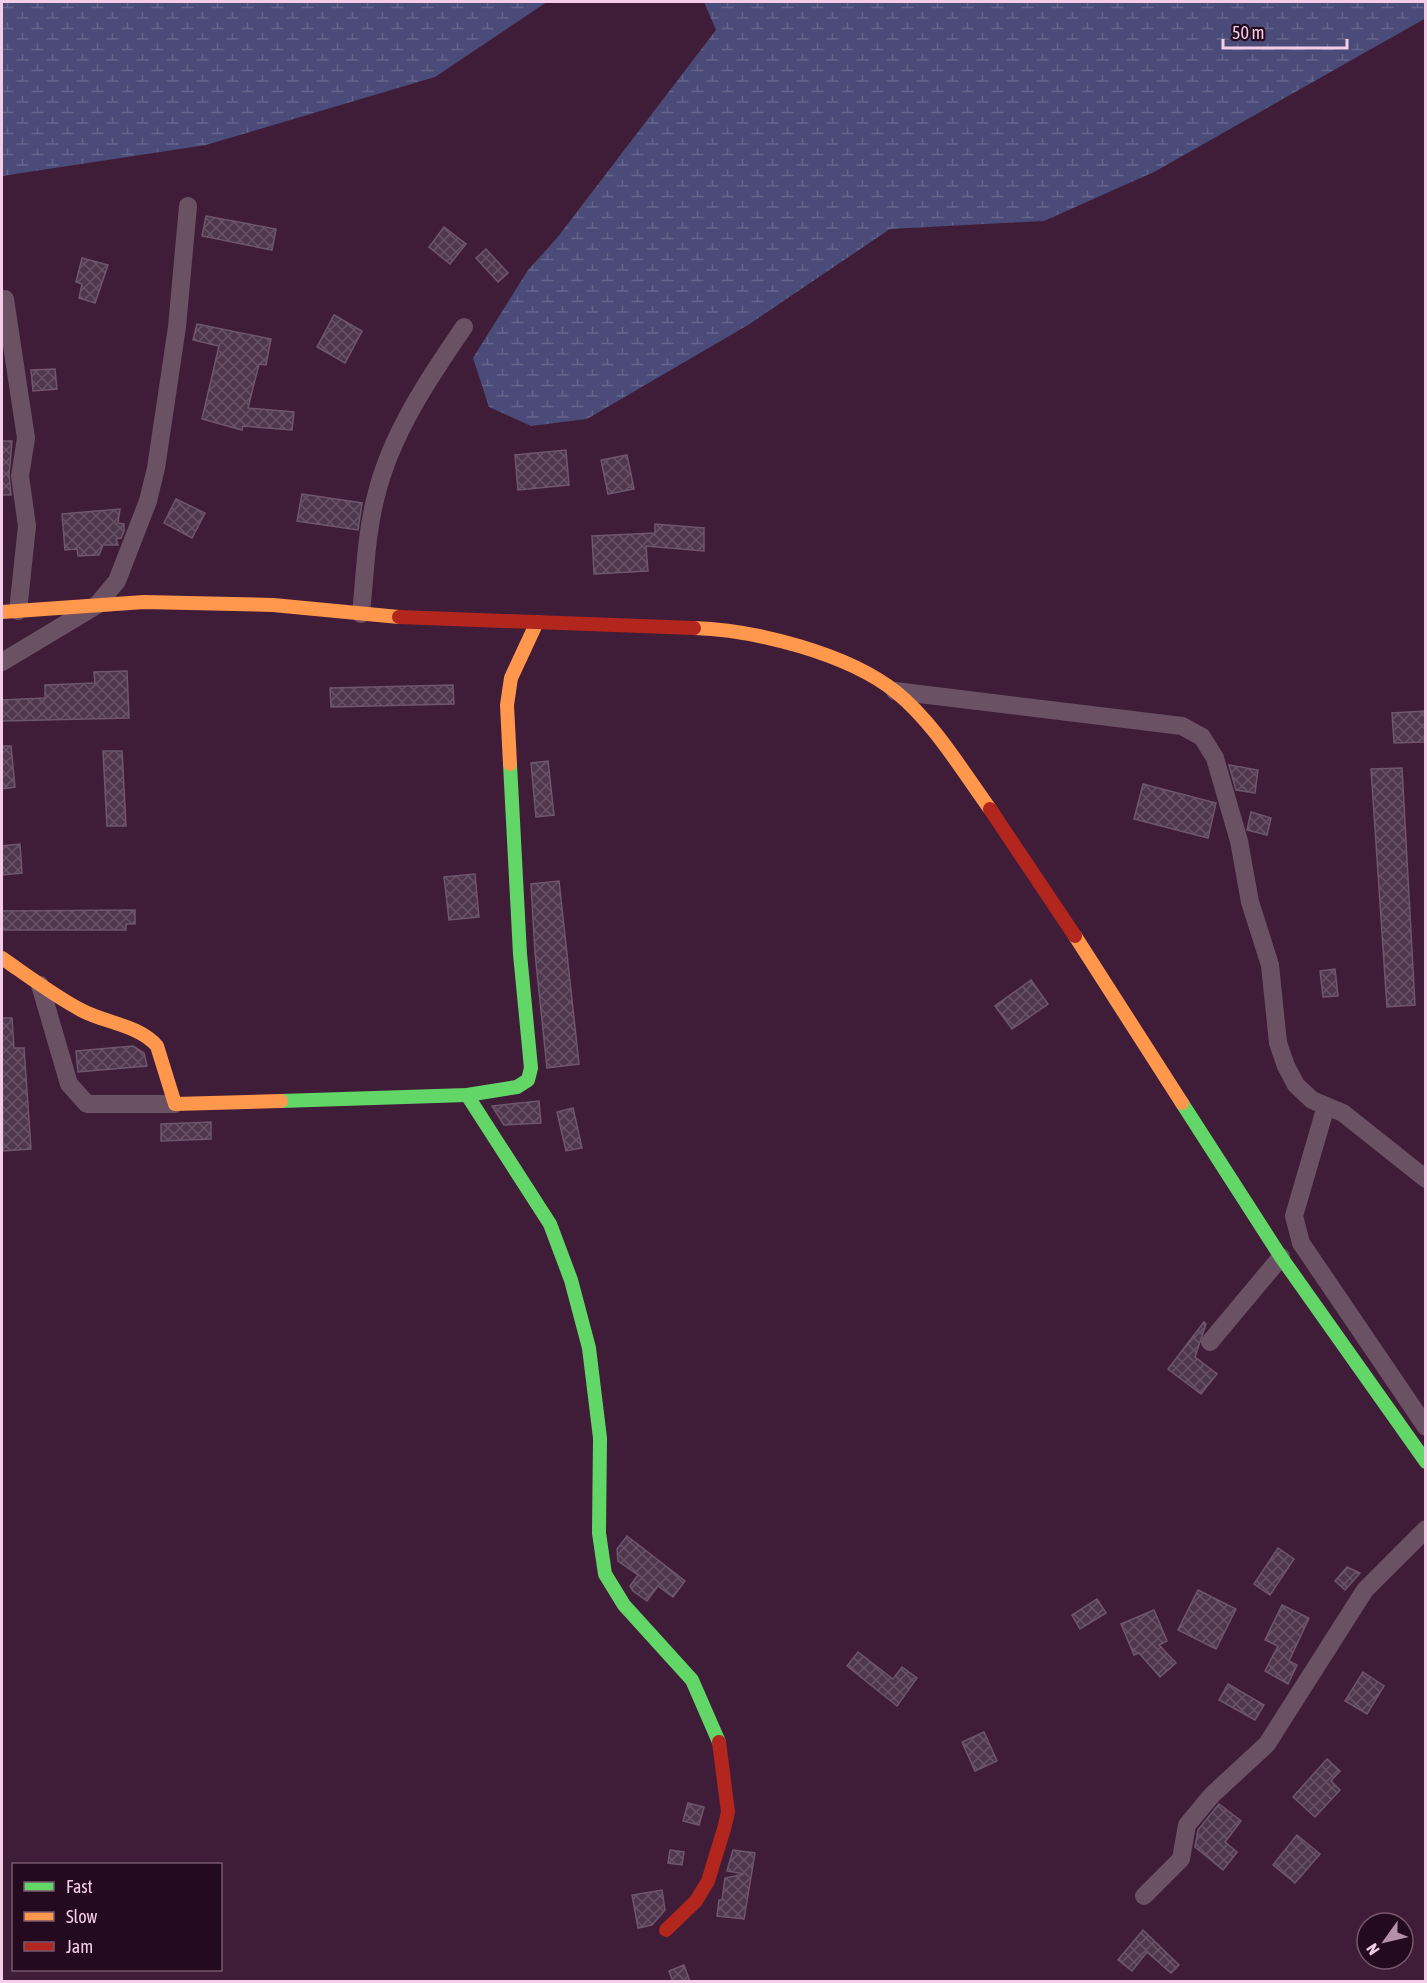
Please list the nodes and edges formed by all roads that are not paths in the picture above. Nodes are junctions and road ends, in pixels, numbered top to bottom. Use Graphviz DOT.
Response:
graph roads {
  1 [pos="188,207"];
  2 [pos="5,299"];
  3 [pos="464,327"];
  4 [pos="96,605"];
  5 [pos="10,612"];
  6 [pos="361,614"];
  7 [pos="537,622"];
  8 [pos="2,662"];
  9 [pos="894,692"];
  10 [pos="2,958"];
  11 [pos="40,985"];
  12 [pos="468,1095"];
  13 [pos="176,1104"];
  14 [pos="1326,1106"];
  15 [pos="1425,1179"];
  16 [pos="1281,1257"];
  17 [pos="1210,1342"];
  18 [pos="1425,1427"];
  19 [pos="1425,1462"];
  20 [pos="1425,1528"];
  21 [pos="1144,1896"];
  22 [pos="666,1930"];
  1 -- 4 [label="street"];
  2 -- 5 [label="street"];
  3 -- 6 [label="street"];
  4 -- 5 [label="street"];
  4 -- 6 [label="street"];
  4 -- 8 [label="street"];
  6 -- 7 [label="street"];
  7 -- 9 [label="street"];
  7 -- 12 [label="street"];
  9 -- 14 [label="street"];
  9 -- 16 [label="street"];
  10 -- 11 [label="street"];
  11 -- 13 [label="street"];
  11 -- 13 [label="street"];
  12 -- 13 [label="street"];
  12 -- 22 [label="street"];
  14 -- 15 [label="street"];
  14 -- 18 [label="street"];
  16 -- 17 [label="street"];
  16 -- 19 [label="street"];
  20 -- 21 [label="street"];
}
